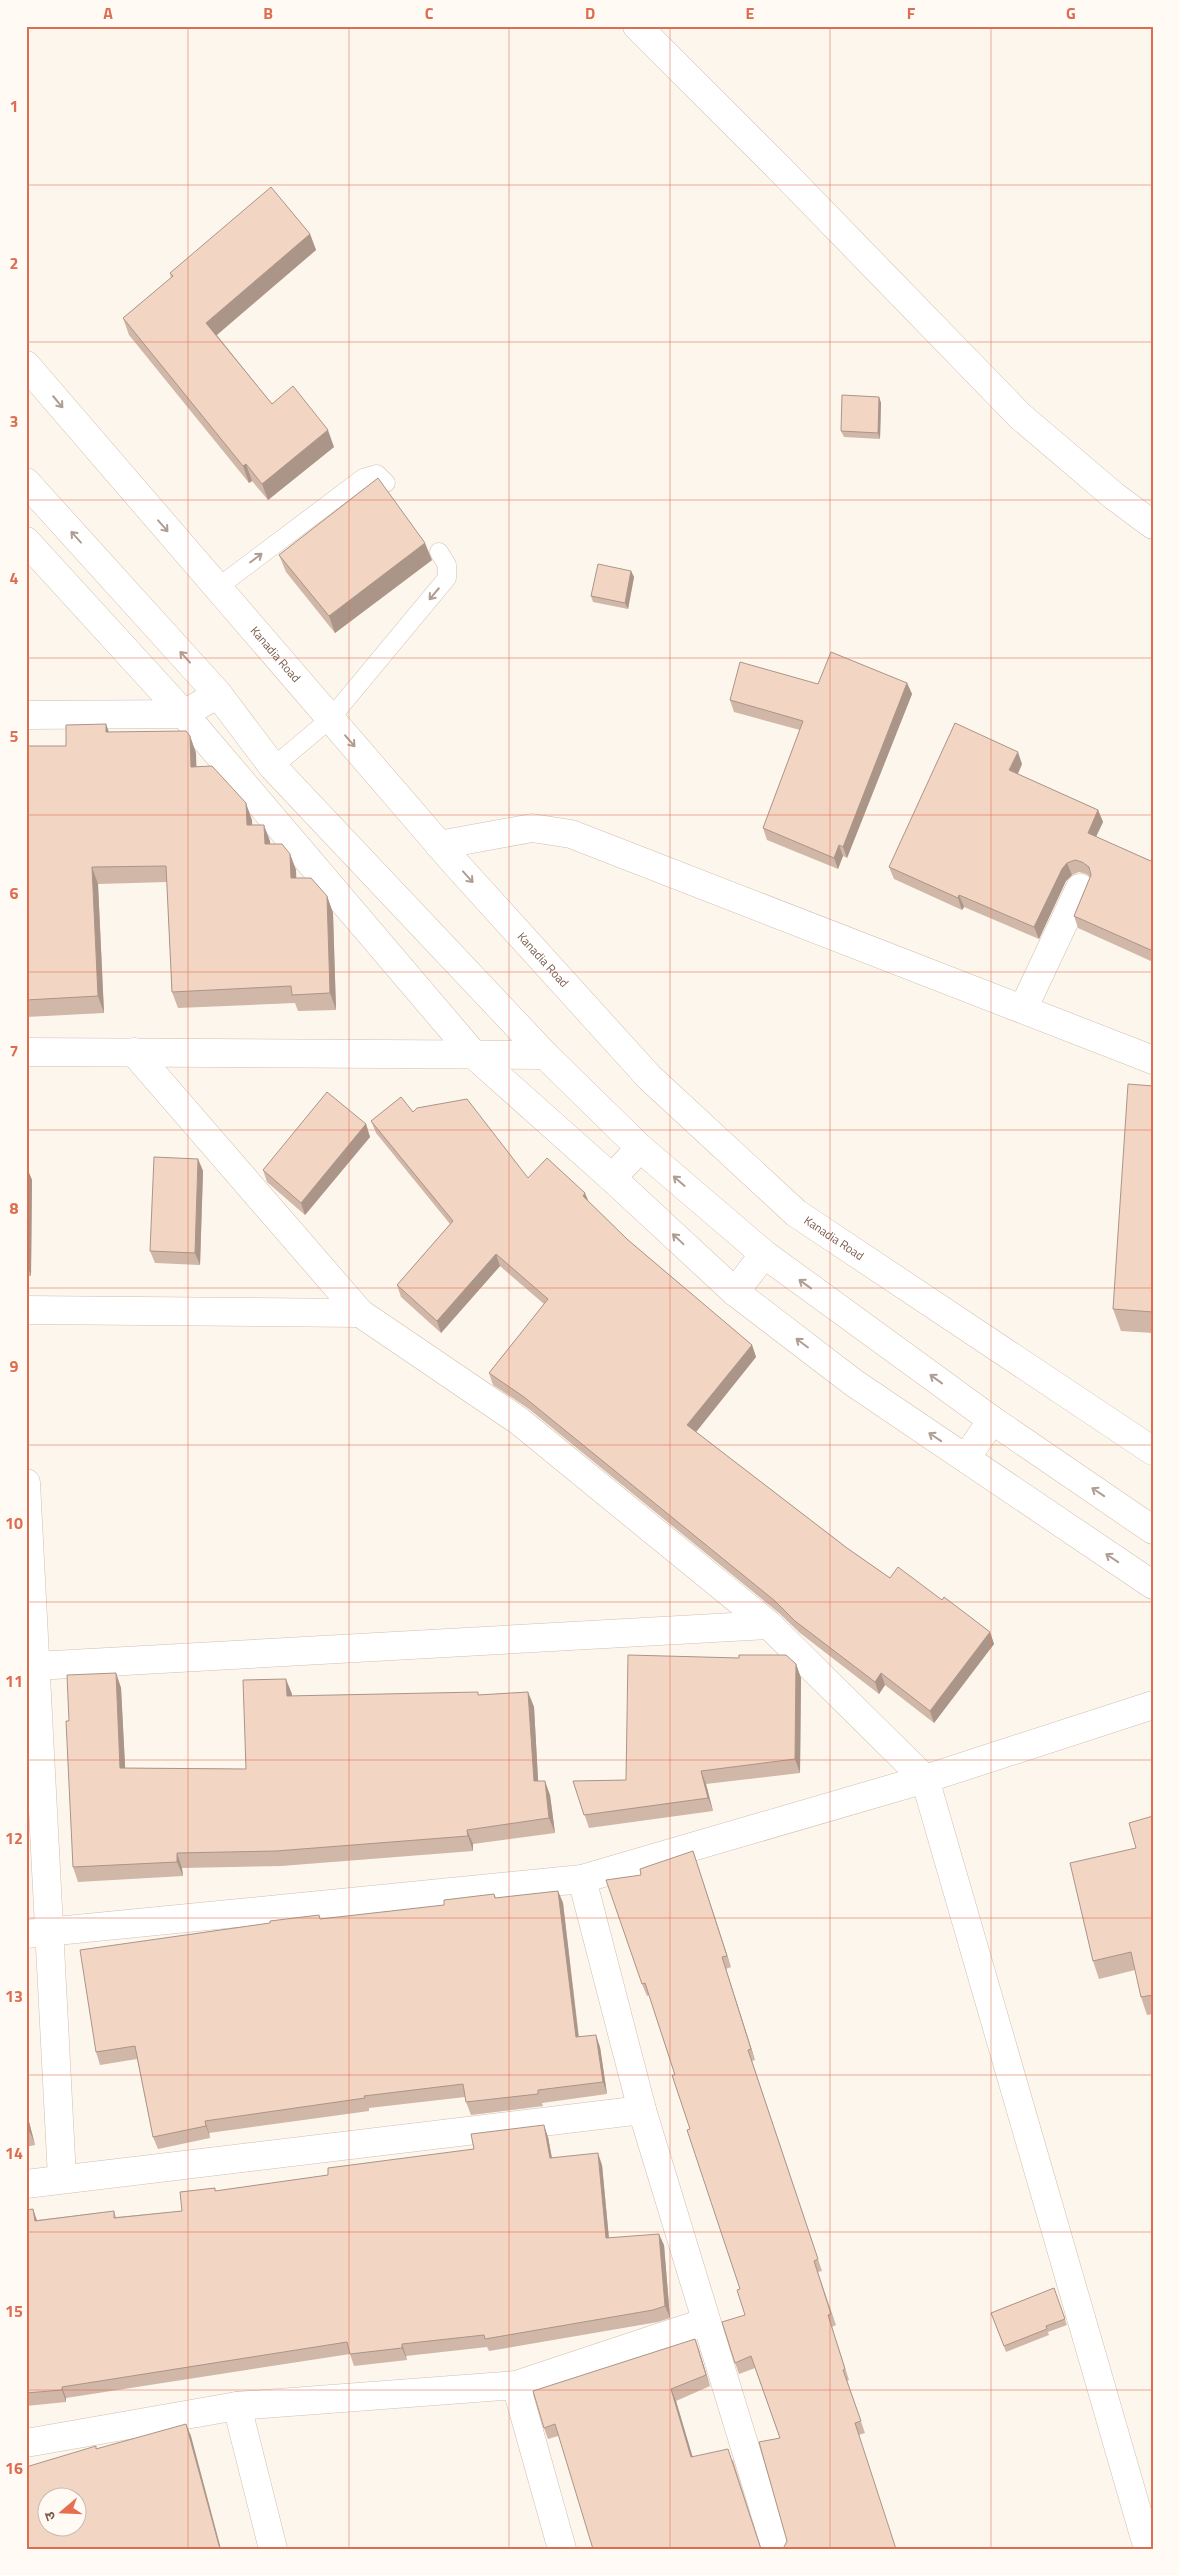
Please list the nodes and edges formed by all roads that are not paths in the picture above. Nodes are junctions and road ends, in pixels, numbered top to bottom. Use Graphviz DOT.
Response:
graph roads {
  1 [pos="637,26"];
  2 [pos="26,365"];
  3 [pos="26,482"];
  4 [pos="386,483"];
  5 [pos="1153,526"];
  6 [pos="26,540"];
  7 [pos="439,552"];
  8 [pos="217,588"];
  9 [pos="218,694"];
  10 [pos="184,714"];
  11 [pos="26,715"];
  12 [pos="330,719"];
  13 [pos="273,767"];
  14 [pos="440,845"];
  15 [pos="1080,888"];
  16 [pos="1023,1009"];
  17 [pos="26,1052"];
  18 [pos="134,1052"];
  19 [pos="474,1055"];
  20 [pos="545,1055"];
  21 [pos="1153,1060"];
  22 [pos="640,1148"];
  23 [pos="612,1178"];
  24 [pos="764,1254"];
  25 [pos="735,1292"];
  26 [pos="26,1310"];
  27 [pos="360,1313"];
  28 [pos="992,1420"];
  29 [pos="1153,1450"];
  30 [pos="966,1458"];
  31 [pos="26,1483"];
  32 [pos="1153,1530"];
  33 [pos="1153,1585"];
  34 [pos="768,1625"];
  35 [pos="35,1666"];
  36 [pos="1153,1705"];
  37 [pos="925,1779"];
  38 [pos="582,1879"];
  39 [pos="37,1933"];
  40 [pos="642,2110"];
  41 [pos="62,2178"];
  42 [pos="26,2184"];
  43 [pos="706,2322"];
  44 [pos="516,2385"];
  45 [pos="237,2406"];
  46 [pos="26,2444"];
  47 [pos="273,2549"];
  48 [pos="562,2549"];
  49 [pos="776,2549"];
  50 [pos="1148,2549"];
  1 -- 5 [label="street"];
  2 -- 8 [label="street, Kanadia Road, one-way"];
  9 -- 3 [label="street, one-way"];
  8 -- 4 [label="lane, one-way"];
  6 -- 10 [label="street"];
  7 -- 12 [label="lane, one-way"];
  8 -- 12 [label="street, Kanadia Road"];
  9 -- 10 [label="street"];
  9 -- 13 [label="street"];
  10 -- 11 [label="street"];
  10 -- 19 [label="street"];
  12 -- 13 [label="lane"];
  12 -- 14 [label="street, Kanadia Road, one-way"];
  13 -- 20 [label="street"];
  14 -- 16 [label="street"];
  14 -- 29 [label="street, Kanadia Road, one-way"];
  15 -- 16 [label="street"];
  16 -- 21 [label="street"];
  17 -- 18 [label="street"];
  18 -- 19 [label="street"];
  18 -- 27 [label="street"];
  19 -- 20 [label="street"];
  19 -- 23 [label="street"];
  20 -- 22 [label="street"];
  22 -- 23 [label="street"];
  24 -- 22 [label="street, one-way"];
  25 -- 23 [label="street, one-way"];
  24 -- 25 [label="street"];
  28 -- 24 [label="street, one-way"];
  30 -- 25 [label="street, one-way"];
  26 -- 27 [label="street"];
  27 -- 34 [label="street"];
  28 -- 30 [label="street"];
  32 -- 28 [label="street, one-way"];
  33 -- 30 [label="street, one-way"];
  31 -- 35 [label="street"];
  34 -- 35 [label="street"];
  34 -- 37 [label="street"];
  35 -- 39 [label="street"];
  36 -- 37 [label="street"];
  37 -- 38 [label="street"];
  37 -- 50 [label="street"];
  38 -- 39 [label="street"];
  38 -- 40 [label="street"];
  39 -- 41 [label="street"];
  40 -- 41 [label="street"];
  40 -- 43 [label="street"];
  41 -- 42 [label="street"];
  43 -- 44 [label="street"];
  43 -- 49 [label="street"];
  44 -- 45 [label="street"];
  44 -- 48 [label="street"];
  45 -- 46 [label="street"];
  45 -- 47 [label="street"];
}
